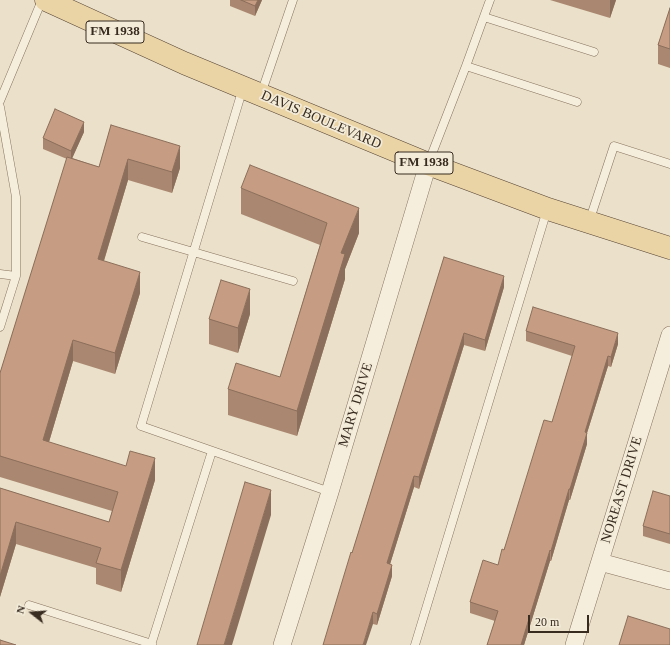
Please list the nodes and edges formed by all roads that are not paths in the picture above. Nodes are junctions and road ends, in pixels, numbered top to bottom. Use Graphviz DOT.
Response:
graph roads {
  1 [pos="42,0"];
  2 [pos="46,0"];
  3 [pos="293,0"];
  4 [pos="490,0"];
  5 [pos="484,17"];
  6 [pos="594,52"];
  7 [pos="466,66"];
  8 [pos="252,91"];
  9 [pos="0,101"];
  10 [pos="577,102"];
  11 [pos="0,107"];
  12 [pos="428,164"];
  13 [pos="670,164"];
  14 [pos="548,209"];
  15 [pos="589,222"];
  16 [pos="142,237"];
  17 [pos="670,248"];
  18 [pos="194,252"];
  19 [pos="0,274"];
  20 [pos="16,276"];
  21 [pos="293,281"];
  22 [pos="0,327"];
  23 [pos="670,335"];
  24 [pos="212,451"];
  25 [pos="330,492"];
  26 [pos="600,562"];
  27 [pos="670,580"];
  28 [pos="29,605"];
  29 [pos="152,644"];
  30 [pos="282,645"];
  31 [pos="415,645"];
  32 [pos="574,645"];
  1 -- 9 [label="lane"];
  2 -- 8 [label="main road, DAVIS BOULEVARD / FM 1938"];
  3 -- 8 [label="lane"];
  4 -- 5 [label="lane"];
  5 -- 6 [label="lane"];
  5 -- 7 [label="lane"];
  7 -- 10 [label="lane"];
  7 -- 12 [label="lane"];
  8 -- 12 [label="main road, DAVIS BOULEVARD / FM 1938"];
  8 -- 18 [label="lane"];
  11 -- 20 [label="lane"];
  12 -- 14 [label="main road, DAVIS BOULEVARD / FM 1938"];
  12 -- 25 [label="street, MARY DRIVE"];
  13 -- 15 [label="lane"];
  14 -- 15 [label="main road, DAVIS BOULEVARD / FM 1938"];
  14 -- 31 [label="lane"];
  15 -- 17 [label="main road, DAVIS BOULEVARD / FM 1938"];
  16 -- 18 [label="lane"];
  18 -- 21 [label="lane"];
  18 -- 24 [label="lane"];
  19 -- 20 [label="lane"];
  20 -- 22 [label="lane"];
  23 -- 26 [label="street, NOREAST DRIVE"];
  24 -- 25 [label="lane"];
  24 -- 29 [label="lane"];
  25 -- 30 [label="street, MARY DRIVE"];
  26 -- 27 [label="street"];
  26 -- 32 [label="street, NOREAST DRIVE"];
  28 -- 29 [label="lane"];
}
